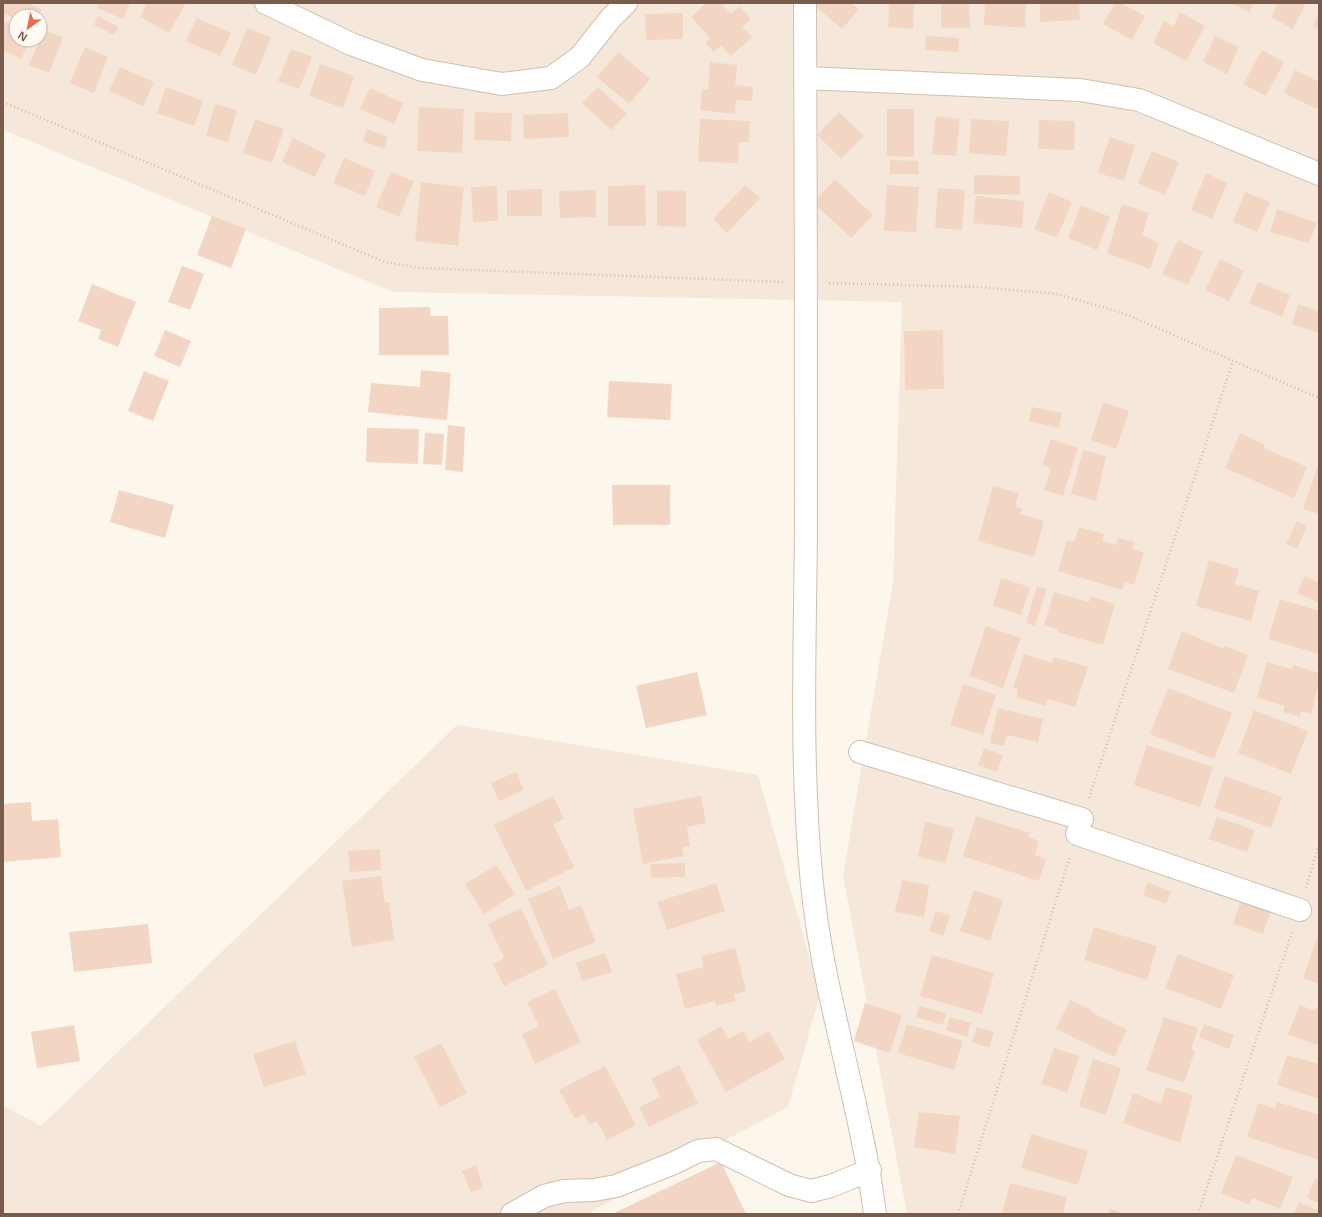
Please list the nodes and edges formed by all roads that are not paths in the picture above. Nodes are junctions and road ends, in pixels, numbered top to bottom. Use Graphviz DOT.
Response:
graph roads {
  1 [pos="266,3"];
  2 [pos="626,3"];
  3 [pos="805,3"];
  4 [pos="805,78"];
  5 [pos="1319,174"];
  6 [pos="860,752"];
  7 [pos="1300,910"];
  8 [pos="870,1170"];
  9 [pos="512,1214"];
  10 [pos="875,1214"];
  1 -- 2 [label="street"];
  3 -- 4 [label="street"];
  4 -- 5 [label="street"];
  4 -- 8 [label="street"];
  6 -- 7 [label="street"];
  8 -- 9 [label="street"];
  8 -- 10 [label="street"];
}
